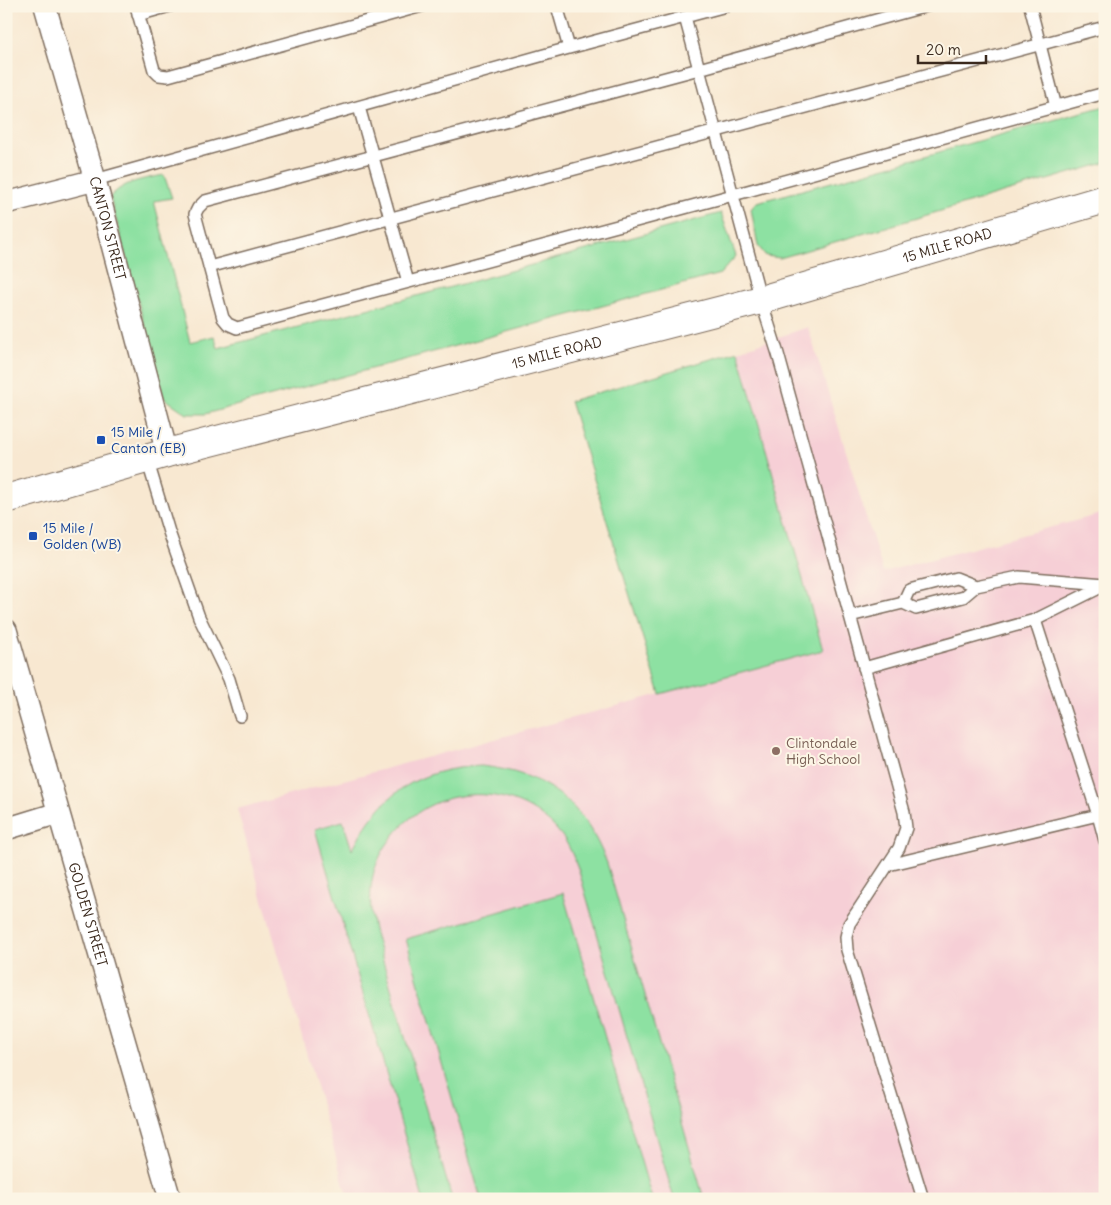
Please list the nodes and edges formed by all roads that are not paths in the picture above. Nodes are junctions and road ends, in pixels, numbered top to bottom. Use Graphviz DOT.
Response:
graph roads {
  1 [pos="45,6"];
  2 [pos="170,6"];
  3 [pos="422,6"];
  4 [pos="557,6"];
  5 [pos="726,6"];
  6 [pos="927,6"];
  7 [pos="1030,6"];
  8 [pos="137,11"];
  9 [pos="685,17"];
  10 [pos="1105,27"];
  11 [pos="1040,45"];
  12 [pos="569,48"];
  13 [pos="699,69"];
  14 [pos="1105,93"];
  15 [pos="359,106"];
  16 [pos="1056,106"];
  17 [pos="716,132"];
  18 [pos="374,156"];
  19 [pos="95,180"];
  20 [pos="733,195"];
  21 [pos="1105,199"];
  22 [pos="6,203"];
  23 [pos="391,219"];
  24 [pos="210,268"];
  25 [pos="408,282"];
  26 [pos="761,300"];
  27 [pos="157,456"];
  28 [pos="6,499"];
  29 [pos="1105,585"];
  30 [pos="976,586"];
  31 [pos="903,603"];
  32 [pos="850,616"];
  33 [pos="1035,620"];
  34 [pos="6,630"];
  35 [pos="864,668"];
  36 [pos="240,716"];
  37 [pos="58,813"];
  38 [pos="1098,815"];
  39 [pos="6,829"];
  40 [pos="1105,841"];
  41 [pos="888,865"];
  42 [pos="170,1199"];
  43 [pos="924,1199"];
  1 -- 19 [label="street, CANTON STREET"];
  2 -- 8 [label="lane"];
  3 -- 8 [label="lane"];
  4 -- 12 [label="lane"];
  5 -- 9 [label="lane"];
  6 -- 13 [label="lane"];
  7 -- 11 [label="lane"];
  9 -- 12 [label="lane"];
  9 -- 13 [label="lane"];
  10 -- 11 [label="lane"];
  11 -- 16 [label="lane"];
  11 -- 17 [label="lane"];
  12 -- 15 [label="lane"];
  13 -- 17 [label="lane"];
  13 -- 18 [label="lane"];
  14 -- 16 [label="lane"];
  15 -- 18 [label="lane"];
  15 -- 19 [label="lane"];
  16 -- 20 [label="lane"];
  17 -- 20 [label="lane"];
  17 -- 23 [label="lane"];
  18 -- 23 [label="lane"];
  18 -- 24 [label="lane"];
  19 -- 22 [label="street"];
  19 -- 27 [label="street, CANTON STREET"];
  20 -- 25 [label="lane"];
  20 -- 26 [label="lane"];
  21 -- 26 [label="main road, 15 MILE ROAD"];
  23 -- 24 [label="lane"];
  23 -- 25 [label="lane"];
  24 -- 25 [label="lane"];
  26 -- 27 [label="main road, 15 MILE ROAD"];
  26 -- 32 [label="lane"];
  27 -- 28 [label="main road, 15 MILE ROAD"];
  27 -- 36 [label="lane"];
  29 -- 30 [label="lane"];
  29 -- 33 [label="lane"];
  30 -- 31 [label="lane"];
  30 -- 31 [label="lane"];
  31 -- 32 [label="lane"];
  32 -- 35 [label="lane"];
  33 -- 35 [label="lane"];
  33 -- 38 [label="lane"];
  34 -- 37 [label="street, GOLDEN STREET"];
  35 -- 41 [label="lane"];
  37 -- 39 [label="street"];
  37 -- 42 [label="street, GOLDEN STREET"];
  38 -- 40 [label="lane"];
  38 -- 41 [label="lane"];
  41 -- 43 [label="lane"];
}
